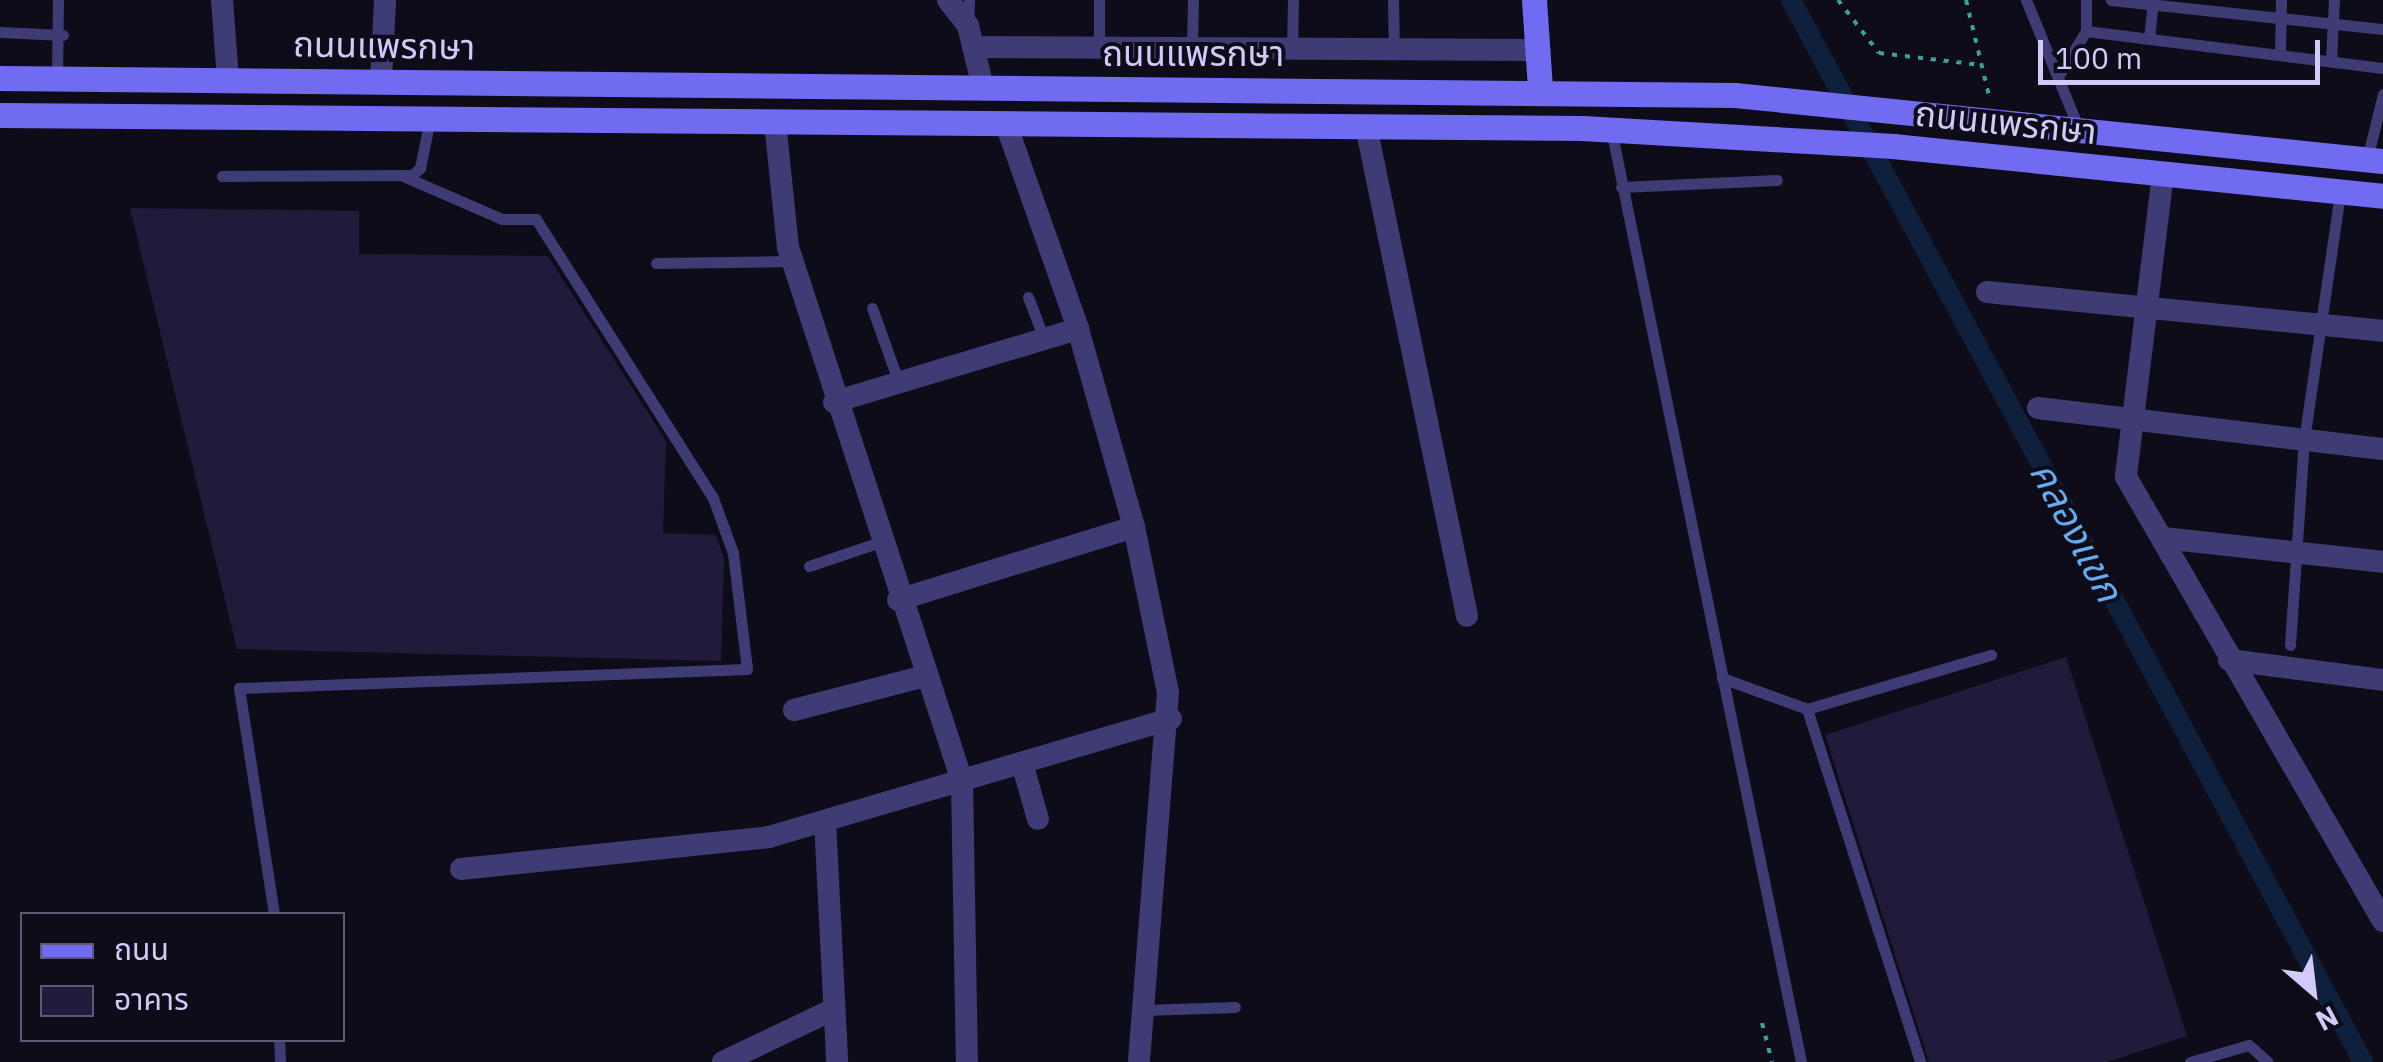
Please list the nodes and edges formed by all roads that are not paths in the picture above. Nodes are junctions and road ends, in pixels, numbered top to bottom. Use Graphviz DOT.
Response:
graph roads {
  1 [pos="58,0"];
  2 [pos="222,0"];
  3 [pos="384,0"];
  4 [pos="948,0"];
  5 [pos="968,0"];
  6 [pos="1098,0"];
  7 [pos="1193,0"];
  8 [pos="1292,0"];
  9 [pos="1393,0"];
  10 [pos="1534,0"];
  11 [pos="2026,0"];
  12 [pos="2086,0"];
  13 [pos="2111,0"];
  14 [pos="2281,0"];
  15 [pos="2334,0"];
  16 [pos="2153,1"];
  17 [pos="2281,16"];
  18 [pos="2334,23"];
  19 [pos="2383,29"];
  20 [pos="2086,31"];
  21 [pos="0,32"];
  22 [pos="63,35"];
  23 [pos="971,36"];
  24 [pos="2150,39"];
  25 [pos="1099,48"];
  26 [pos="1192,48"];
  27 [pos="1292,48"];
  28 [pos="1394,50"];
  29 [pos="1536,50"];
  30 [pos="2280,55"];
  31 [pos="2331,61"];
  32 [pos="2383,68"];
  33 [pos="2059,75"];
  34 [pos="0,78"];
  35 [pos="57,78"];
  36 [pos="228,79"];
  37 [pos="381,80"];
  38 [pos="430,81"];
  39 [pos="983,87"];
  40 [pos="1540,89"];
  41 [pos="2383,94"];
  42 [pos="0,115"];
  43 [pos="430,118"];
  44 [pos="774,122"];
  45 [pos="1006,124"];
  46 [pos="1366,126"];
  47 [pos="1611,129"];
  48 [pos="2079,129"];
  49 [pos="2375,160"];
  50 [pos="2163,174"];
  51 [pos="222,176"];
  52 [pos="403,176"];
  53 [pos="1777,180"];
  54 [pos="1622,187"];
  55 [pos="2340,192"];
  56 [pos="2383,196"];
  57 [pos="792,261"];
  58 [pos="656,263"];
  59 [pos="1986,292"];
  60 [pos="1028,297"];
  61 [pos="2147,306"];
  62 [pos="872,308"];
  63 [pos="2325,326"];
  64 [pos="1078,329"];
  65 [pos="2383,332"];
  66 [pos="1044,339"];
  67 [pos="899,382"];
  68 [pos="834,402"];
  69 [pos="2038,408"];
  70 [pos="2133,416"];
  71 [pos="2304,440"];
  72 [pos="2383,450"];
  73 [pos="1134,527"];
  74 [pos="2163,538"];
  75 [pos="880,542"];
  76 [pos="2294,553"];
  77 [pos="2383,562"];
  78 [pos="808,566"];
  79 [pos="898,600"];
  80 [pos="1467,616"];
  81 [pos="2290,645"];
  82 [pos="1992,655"];
  83 [pos="2229,660"];
  84 [pos="925,676"];
  85 [pos="1722,678"];
  86 [pos="2383,680"];
  87 [pos="1806,709"];
  88 [pos="794,710"];
  89 [pos="1171,719"];
  90 [pos="1022,763"];
  91 [pos="962,781"];
  92 [pos="1038,818"];
  93 [pos="825,821"];
  94 [pos="461,870"];
  95 [pos="274,912"];
  96 [pos="2383,921"];
  97 [pos="1235,1007"];
  98 [pos="834,1008"];
  99 [pos="1144,1010"];
  100 [pos="723,1062"];
  101 [pos="837,1062"];
  102 [pos="967,1062"];
  103 [pos="1139,1062"];
  104 [pos="1802,1062"];
  105 [pos="1920,1062"];
  106 [pos="2190,1062"];
  107 [pos="2268,1062"];
  1 -- 22 [label="lane"];
  2 -- 36 [label="street"];
  3 -- 37 [label="street"];
  4 -- 23 [label="street"];
  5 -- 23 [label="lane"];
  6 -- 25 [label="lane"];
  7 -- 26 [label="lane"];
  8 -- 27 [label="lane"];
  9 -- 28 [label="lane"];
  10 -- 29 [label="main road"];
  11 -- 33 [label="lane"];
  12 -- 20 [label="lane"];
  13 -- 16 [label="lane"];
  14 -- 17 [label="lane"];
  15 -- 18 [label="lane"];
  16 -- 17 [label="lane"];
  16 -- 24 [label="lane"];
  17 -- 18 [label="lane"];
  17 -- 30 [label="lane"];
  18 -- 19 [label="lane"];
  18 -- 31 [label="lane"];
  20 -- 24 [label="lane"];
  20 -- 33 [label="lane"];
  21 -- 22 [label="lane"];
  22 -- 35 [label="lane"];
  23 -- 25 [label="street"];
  23 -- 39 [label="street"];
  24 -- 30 [label="lane"];
  25 -- 26 [label="street"];
  26 -- 27 [label="street"];
  27 -- 28 [label="street"];
  28 -- 29 [label="street"];
  29 -- 40 [label="main road"];
  30 -- 31 [label="lane"];
  31 -- 32 [label="lane"];
  33 -- 48 [label="lane"];
  34 -- 35 [label="main road, ถนนแพรกษา"];
  35 -- 36 [label="main road, ถนนแพรกษา"];
  36 -- 37 [label="main road, ถนนแพรกษา"];
  37 -- 38 [label="main road, ถนนแพรกษา"];
  38 -- 39 [label="main road, ถนนแพรกษา"];
  38 -- 43 [label="main road"];
  39 -- 40 [label="main road, ถนนแพรกษา"];
  40 -- 48 [label="main road, ถนนแพรกษา"];
  41 -- 49 [label="lane"];
  42 -- 43 [label="main road, ถนนแพรกษา"];
  43 -- 44 [label="main road, ถนนแพรกษา"];
  43 -- 52 [label="lane"];
  44 -- 45 [label="main road, ถนนแพรกษา"];
  44 -- 57 [label="street"];
  45 -- 46 [label="main road, ถนนแพรกษา"];
  45 -- 64 [label="street"];
  46 -- 47 [label="main road, ถนนแพรกษา"];
  46 -- 80 [label="street"];
  47 -- 50 [label="main road, ถนนแพรกษา"];
  47 -- 54 [label="lane"];
  48 -- 49 [label="main road, ถนนแพรกษา"];
  50 -- 55 [label="main road, ถนนแพรกษา"];
  50 -- 61 [label="street"];
  51 -- 52 [label="lane"];
  52 -- 95 [label="lane"];
  53 -- 54 [label="lane"];
  54 -- 85 [label="lane"];
  55 -- 56 [label="main road, ถนนแพรกษา"];
  55 -- 63 [label="lane"];
  57 -- 58 [label="lane"];
  57 -- 68 [label="street"];
  59 -- 61 [label="street"];
  60 -- 66 [label="lane"];
  61 -- 63 [label="street"];
  61 -- 70 [label="street"];
  62 -- 67 [label="lane"];
  63 -- 65 [label="street"];
  63 -- 71 [label="lane"];
  64 -- 66 [label="street"];
  64 -- 73 [label="street"];
  66 -- 67 [label="street"];
  67 -- 68 [label="street"];
  68 -- 75 [label="street"];
  69 -- 70 [label="street"];
  70 -- 71 [label="street"];
  70 -- 74 [label="street"];
  71 -- 72 [label="street"];
  71 -- 76 [label="lane"];
  73 -- 79 [label="street"];
  73 -- 89 [label="street"];
  74 -- 76 [label="street"];
  74 -- 83 [label="street"];
  75 -- 78 [label="lane"];
  75 -- 79 [label="street"];
  76 -- 77 [label="street"];
  76 -- 81 [label="lane"];
  79 -- 84 [label="street"];
  82 -- 87 [label="lane"];
  83 -- 86 [label="street"];
  83 -- 96 [label="street"];
  84 -- 88 [label="street"];
  84 -- 91 [label="street"];
  85 -- 87 [label="lane"];
  85 -- 104 [label="lane"];
  87 -- 105 [label="lane"];
  89 -- 90 [label="street"];
  89 -- 99 [label="street"];
  90 -- 91 [label="street"];
  90 -- 92 [label="street"];
  91 -- 93 [label="street"];
  91 -- 102 [label="street"];
  93 -- 94 [label="street"];
  93 -- 98 [label="street"];
  97 -- 99 [label="lane"];
  98 -- 100 [label="street"];
  98 -- 101 [label="street"];
  99 -- 103 [label="street"];
  106 -- 107 [label="lane"];
}
